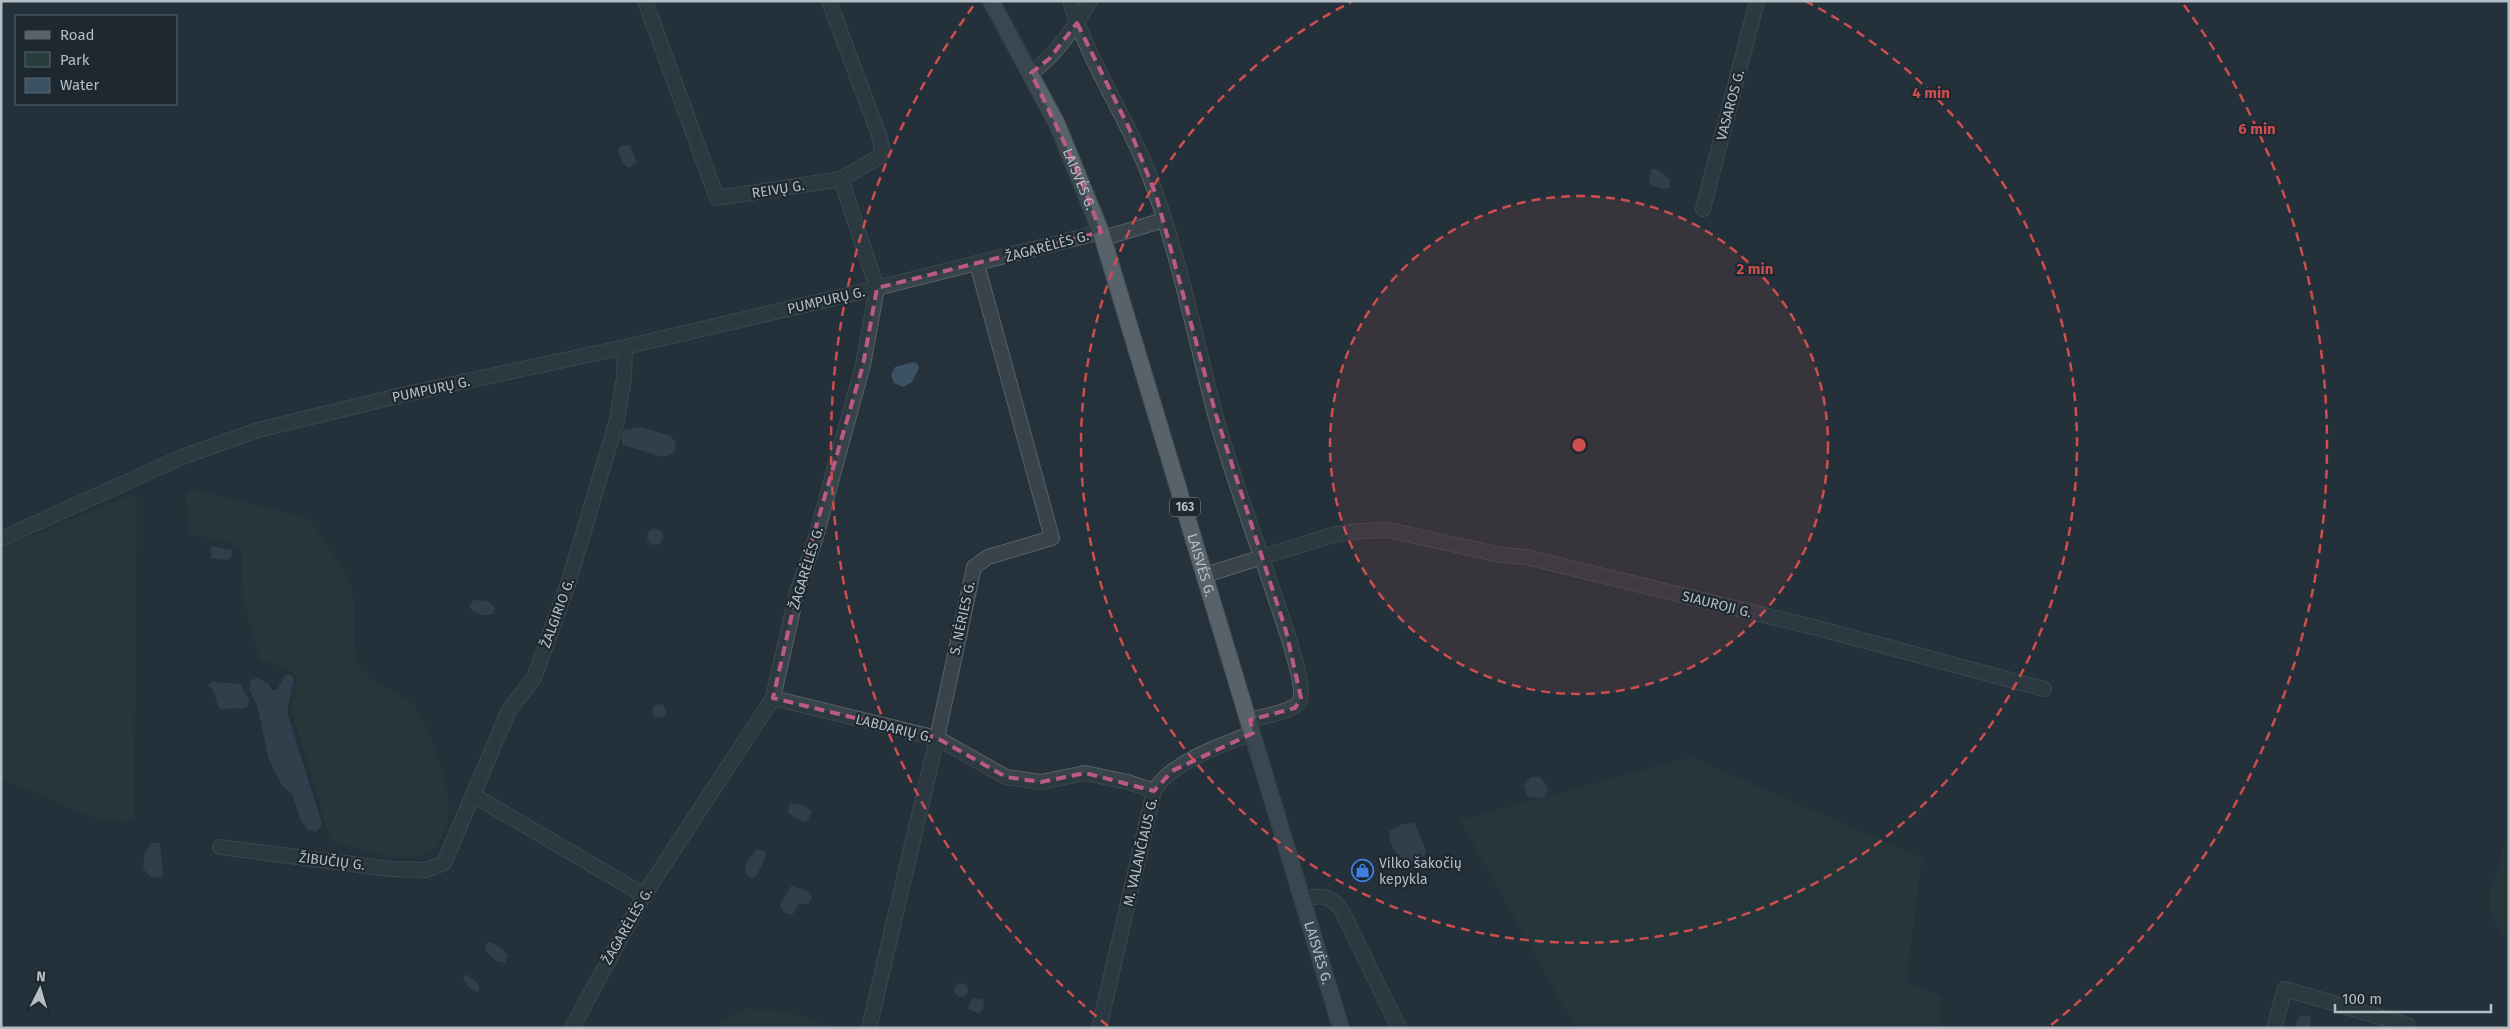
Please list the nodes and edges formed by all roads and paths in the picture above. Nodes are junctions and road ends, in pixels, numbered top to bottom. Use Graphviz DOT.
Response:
graph roads {
  1 [pos="645,1"];
  2 [pos="830,1"];
  3 [pos="991,1"];
  4 [pos="1070,1"];
  5 [pos="1090,1"];
  6 [pos="1757,1"];
  7 [pos="1077,23"];
  8 [pos="1031,73"];
  9 [pos="841,179"];
  10 [pos="1703,210"];
  11 [pos="1164,220"];
  12 [pos="1102,235"];
  13 [pos="977,264"];
  14 [pos="877,288"];
  15 [pos="625,347"];
  16 [pos="1,538"];
  17 [pos="1261,557"];
  18 [pos="1205,575"];
  19 [pos="2044,689"];
  20 [pos="773,698"];
  21 [pos="1252,726"];
  22 [pos="937,738"];
  23 [pos="1154,791"];
  24 [pos="473,795"];
  25 [pos="220,847"];
  26 [pos="444,862"];
  27 [pos="644,894"];
  28 [pos="1303,900"];
  29 [pos="572,1028"];
  30 [pos="869,1028"];
  31 [pos="1099,1028"];
  32 [pos="1340,1028"];
  33 [pos="1399,1028"];
  34 [pos="2274,1028"];
  35 [pos="2407,1028"];
  1 -- 9 [label="street, REIVŲ G."];
  2 -- 9 [label="street, REIVŲ G."];
  3 -- 8 [label="main road, LAISVĖS G. / 163"];
  4 -- 7 [label="street"];
  5 -- 7 [label="street"];
  6 -- 10 [label="street, VASAROS G."];
  7 -- 8 [label="street"];
  7 -- 11 [label="street"];
  8 -- 12 [label="main road, LAISVĖS G. / 163"];
  9 -- 14 [label="street"];
  11 -- 12 [label="street, ŽAGARĖLĖS G."];
  11 -- 17 [label="street"];
  12 -- 13 [label="street, ŽAGARĖLĖS G."];
  12 -- 18 [label="main road, LAISVĖS G. / 163"];
  13 -- 14 [label="street, ŽAGARĖLĖS G."];
  13 -- 22 [label="street, S. NĖRIES G."];
  14 -- 15 [label="street, PUMPURŲ G."];
  14 -- 20 [label="street, ŽAGARĖLĖS G."];
  15 -- 16 [label="street, PUMPURŲ G."];
  15 -- 24 [label="street, ŽALGIRIO G."];
  17 -- 18 [label="street, SIAUROJI G."];
  17 -- 19 [label="street, SIAUROJI G."];
  17 -- 21 [label="street, M. VALANČIAUS G."];
  18 -- 21 [label="main road, LAISVĖS G. / 163"];
  20 -- 22 [label="street, LABDARIŲ G."];
  20 -- 27 [label="street, ŽAGARĖLĖS G."];
  21 -- 23 [label="street, M. VALANČIAUS G."];
  21 -- 28 [label="main road, LAISVĖS G. / 163"];
  22 -- 23 [label="street, LABDARIŲ G."];
  22 -- 30 [label="street, S. NĖRIES G."];
  23 -- 31 [label="street, M. VALANČIAUS G."];
  24 -- 26 [label="street, ŽALGIRIO G."];
  24 -- 27 [label="street"];
  25 -- 26 [label="street, ŽIBUČIŲ G."];
  27 -- 29 [label="street, ŽAGARĖLĖS G."];
  28 -- 32 [label="main road, LAISVĖS G. / 163"];
  28 -- 33 [label="street"];
  34 -- 35 [label="street"];
}
